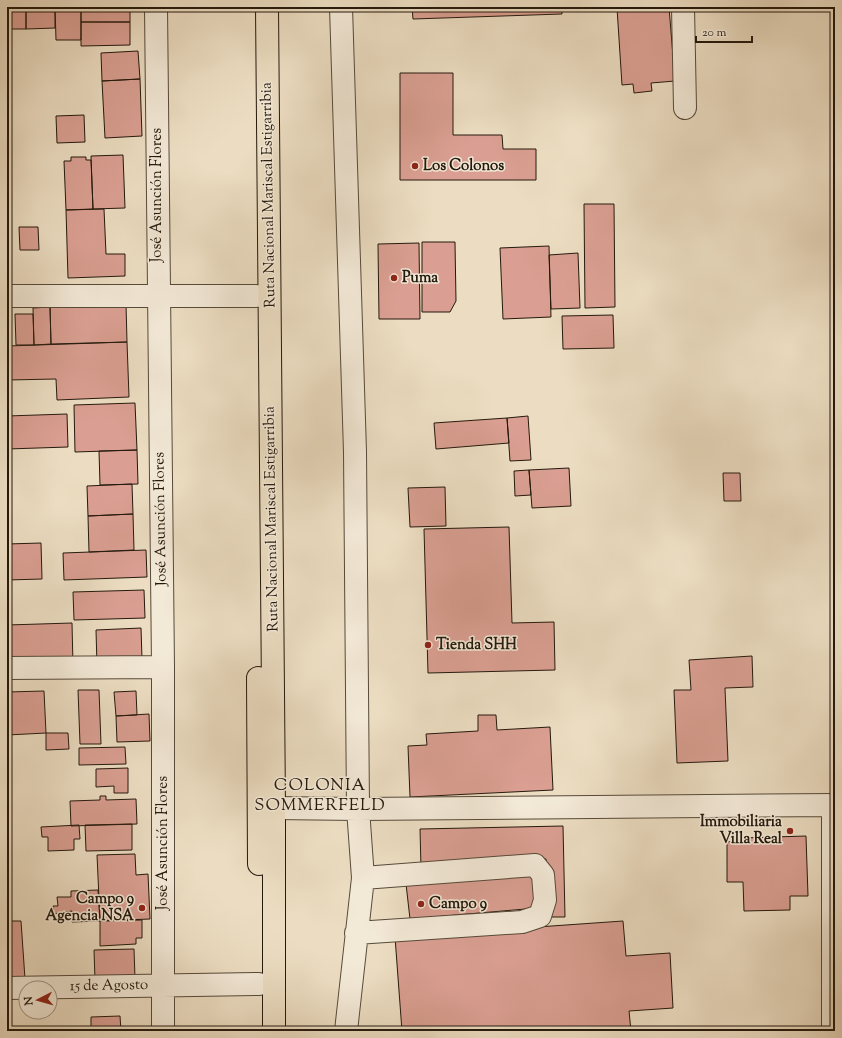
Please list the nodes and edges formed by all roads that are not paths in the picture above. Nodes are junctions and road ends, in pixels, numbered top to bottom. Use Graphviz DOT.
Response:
graph roads {
  1 [pos="156,7"];
  2 [pos="252,7"];
  3 [pos="267,7"];
  4 [pos="341,7"];
  5 [pos="683,7"];
  6 [pos="685,108"];
  7 [pos="158,295"];
  8 [pos="7,296"];
  9 [pos="256,296"];
  10 [pos="163,667"];
  11 [pos="7,668"];
  12 [pos="834,805"];
  13 [pos="274,808"];
  14 [pos="358,809"];
  15 [pos="363,878"];
  16 [pos="834,908"];
  17 [pos="356,932"];
  18 [pos="259,984"];
  19 [pos="163,985"];
  20 [pos="7,988"];
  21 [pos="163,1031"];
  22 [pos="259,1031"];
  23 [pos="274,1031"];
  24 [pos="346,1031"];
  25 [pos="833,1031"];
  1 -- 7 [label="street, José Asunción Flores"];
  2 -- 9 [label="highway, Ruta Nacional Mariscal Estigarribia"];
  3 -- 13 [label="highway, Ruta Nacional Mariscal Estigarribia"];
  4 -- 14 [label="street"];
  5 -- 6 [label="street"];
  7 -- 8 [label="street"];
  7 -- 9 [label="street"];
  7 -- 10 [label="street, José Asunción Flores"];
  9 -- 18 [label="highway, Ruta Nacional Mariscal Estigarribia"];
  10 -- 11 [label="street"];
  10 -- 19 [label="street, José Asunción Flores"];
  12 -- 14 [label="street"];
  12 -- 16 [label="street"];
  13 -- 14 [label="street"];
  13 -- 23 [label="highway, Ruta Nacional Mariscal Estigarribia"];
  14 -- 15 [label="street"];
  15 -- 17 [label="street"];
  15 -- 17 [label="street"];
  16 -- 25 [label="street"];
  17 -- 24 [label="street"];
  18 -- 19 [label="street, 15 de Agosto"];
  18 -- 22 [label="highway, Ruta Nacional Mariscal Estigarribia"];
  19 -- 20 [label="street, 15 de Agosto"];
  19 -- 21 [label="street, José Asunción Flores"];
}
